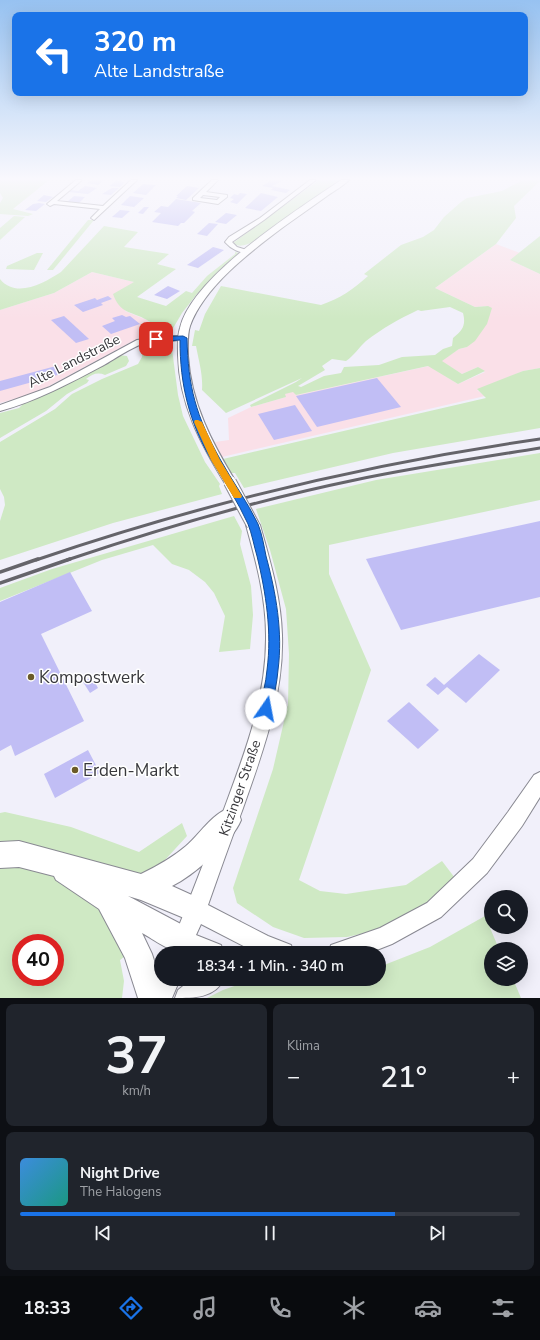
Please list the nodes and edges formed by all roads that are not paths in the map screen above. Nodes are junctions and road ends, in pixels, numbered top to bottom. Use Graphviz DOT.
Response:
graph roads {
  1 [pos="249,227"];
  2 [pos="279,227"];
  3 [pos="248,252"];
  4 [pos="184,334"];
  5 [pos="0,408"];
  6 [pos="540,781"];
  7 [pos="229,820"];
  8 [pos="0,855"];
  9 [pos="53,863"];
  10 [pos="142,887"];
  11 [pos="108,900"];
  12 [pos="196,910"];
  13 [pos="179,946"];
  14 [pos="181,946"];
  15 [pos="266,946"];
  16 [pos="358,946"];
  17 [pos="166,986"];
  18 [pos="201,986"];
  19 [pos="152,998"];
  20 [pos="162,998"];
  21 [pos="186,998"];
  1 -- 3 [label="street"];
  2 -- 3 [label="street, Kitzinger Straße"];
  3 -- 4 [label="street, Kitzinger Straße"];
  4 -- 5 [label="street, Alte Landstraße"];
  4 -- 7 [label="street, Kitzinger Straße, bridge"];
  6 -- 16 [label="street"];
  7 -- 10 [label="highway"];
  7 -- 12 [label="street, Kitzinger Straße"];
  8 -- 9 [label="highway"];
  9 -- 10 [label="highway"];
  9 -- 11 [label="highway"];
  10 -- 12 [label="highway"];
  11 -- 13 [label="highway"];
  11 -- 19 [label="highway"];
  12 -- 14 [label="street, Kitzinger Straße"];
  12 -- 15 [label="street"];
  17 -- 20 [label="street"];
  18 -- 21 [label="street"];
}
